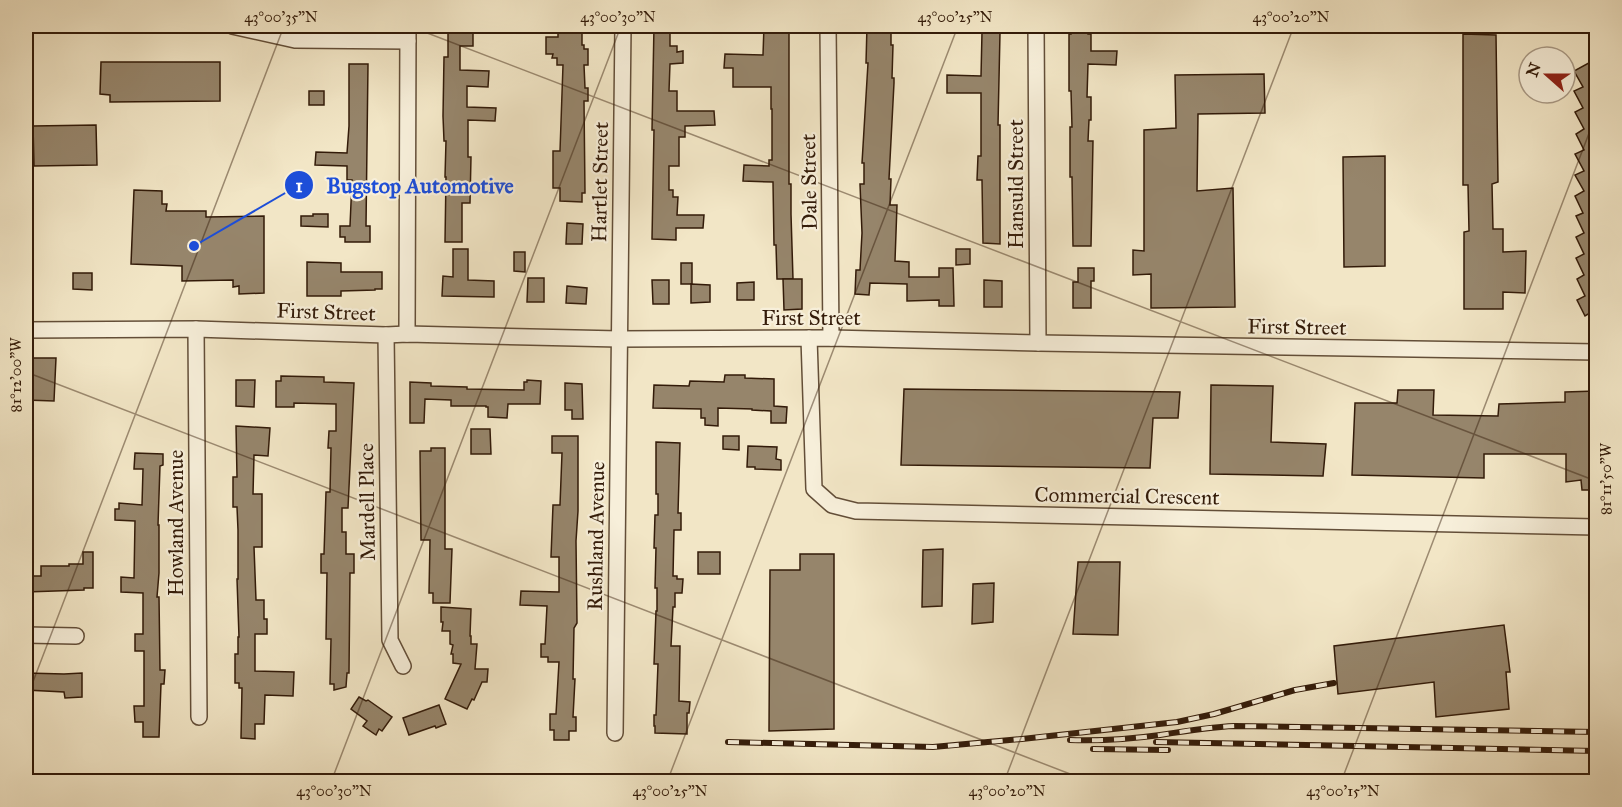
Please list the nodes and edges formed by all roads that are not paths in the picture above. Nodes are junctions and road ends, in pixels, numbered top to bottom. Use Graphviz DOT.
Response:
graph roads {
  1 [pos="232,26"];
  2 [pos="623,26"];
  3 [pos="828,26"];
  4 [pos="1036,26"];
  5 [pos="408,33"];
  6 [pos="196,329"];
  7 [pos="26,330"];
  8 [pos="407,334"];
  9 [pos="386,335"];
  10 [pos="809,338"];
  11 [pos="831,338"];
  12 [pos="619,339"];
  13 [pos="1038,343"];
  14 [pos="1596,352"];
  15 [pos="1596,527"];
  16 [pos="26,635"];
  17 [pos="76,636"];
  18 [pos="403,666"];
  19 [pos="199,717"];
  20 [pos="615,733"];
  1 -- 5 [label="street"];
  2 -- 12 [label="street, Hartlet Street"];
  3 -- 11 [label="street, Dale Street"];
  4 -- 13 [label="street, Hansuld Street"];
  5 -- 8 [label="street"];
  6 -- 7 [label="street, First Street"];
  6 -- 9 [label="street, First Street"];
  6 -- 19 [label="street, Howland Avenue"];
  8 -- 9 [label="street, First Street"];
  8 -- 12 [label="street, First Street"];
  9 -- 18 [label="street, Mardell Place"];
  10 -- 11 [label="street, First Street"];
  10 -- 12 [label="street, First Street"];
  10 -- 15 [label="street, Commercial Crescent"];
  11 -- 13 [label="street, First Street"];
  12 -- 20 [label="street, Rushland Avenue"];
  13 -- 14 [label="street, First Street"];
  16 -- 17 [label="street"];
}
